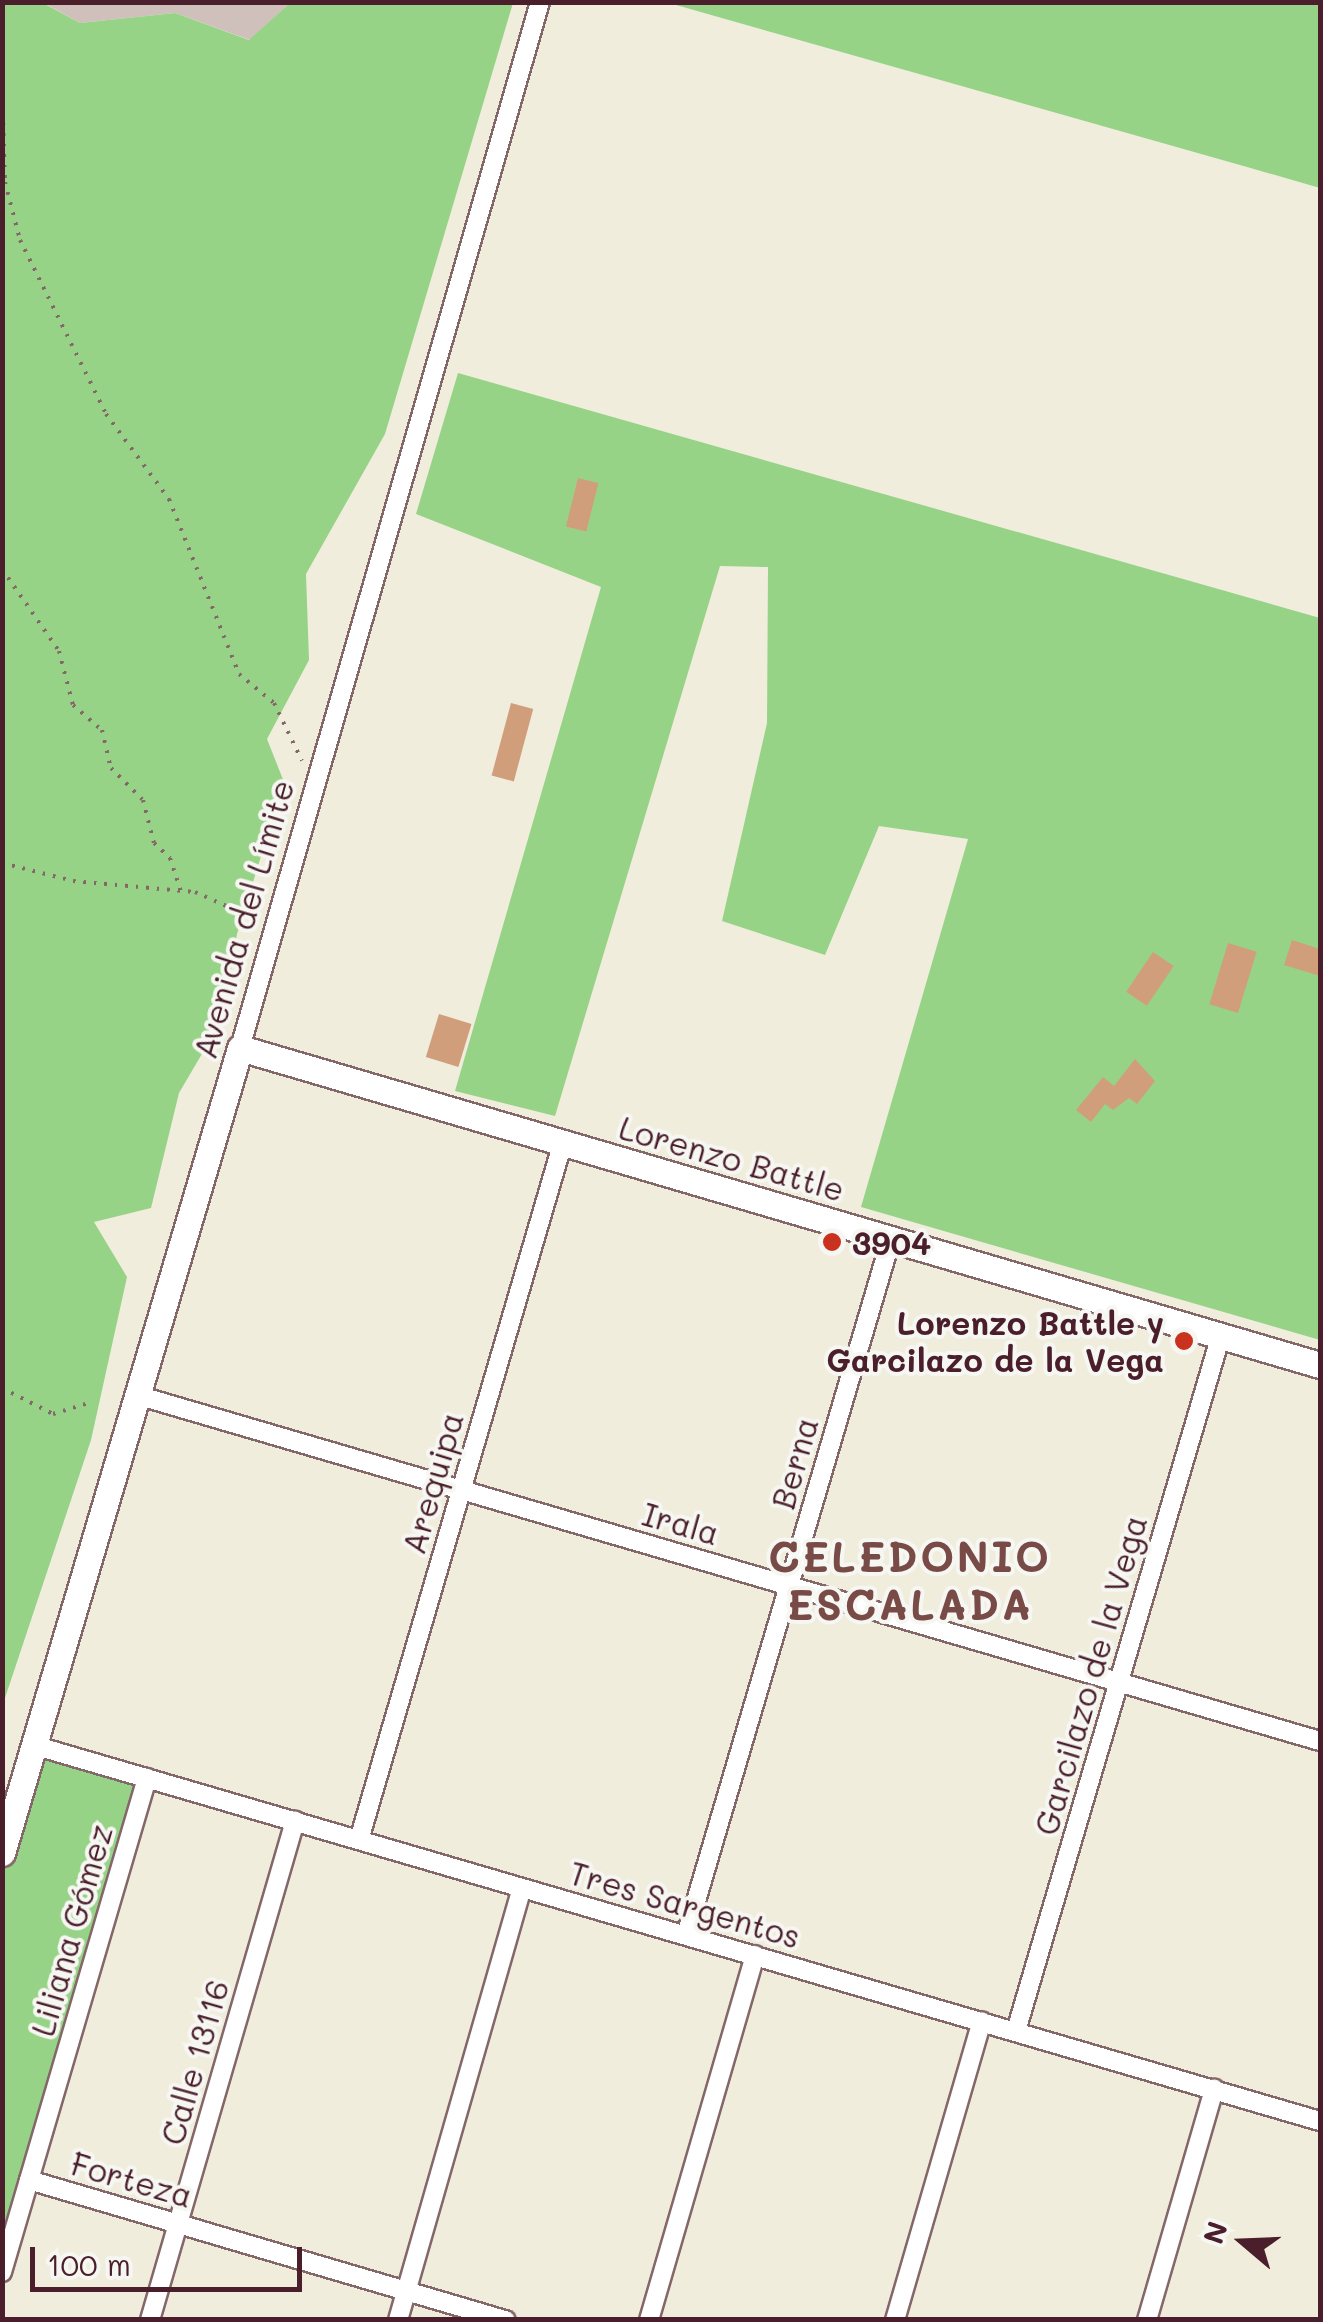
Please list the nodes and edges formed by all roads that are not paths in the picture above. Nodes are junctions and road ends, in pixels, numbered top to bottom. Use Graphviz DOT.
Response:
graph roads {
  1 [pos="540,2"];
  2 [pos="240,1048"];
  3 [pos="562,1142"];
  4 [pos="891,1239"];
  5 [pos="1220,1335"];
  6 [pos="1320,1364"];
  7 [pos="140,1396"];
  8 [pos="461,1490"];
  9 [pos="789,1586"];
  10 [pos="1119,1682"];
  11 [pos="1320,1741"];
  12 [pos="34,1746"];
  13 [pos="147,1778"];
  14 [pos="295,1822"];
  15 [pos="360,1840"];
  16 [pos="2,1852"];
  17 [pos="522,1888"];
  18 [pos="686,1935"];
  19 [pos="755,1955"];
  20 [pos="982,2021"];
  21 [pos="1016,2031"];
  22 [pos="1214,2088"];
  23 [pos="1320,2121"];
  24 [pos="29,2180"];
  25 [pos="178,2224"];
  26 [pos="2,2272"];
  27 [pos="406,2290"];
  28 [pos="150,2320"];
  29 [pos="398,2320"];
  30 [pos="506,2320"];
  31 [pos="649,2320"];
  32 [pos="896,2320"];
  33 [pos="1147,2320"];
  1 -- 2 [label="street, Avenida del Límite"];
  2 -- 3 [label="street, Lorenzo Battle"];
  2 -- 7 [label="street, Avenida del Límite"];
  3 -- 4 [label="street, Lorenzo Battle"];
  3 -- 8 [label="street, Arequipa"];
  4 -- 5 [label="street, Lorenzo Battle"];
  4 -- 9 [label="street, Berna"];
  5 -- 6 [label="street, Lorenzo Battle"];
  5 -- 10 [label="street, Garcilazo de la Vega"];
  7 -- 8 [label="street, Irala"];
  7 -- 12 [label="street, Avenida del Límite"];
  8 -- 9 [label="street, Irala"];
  8 -- 15 [label="street, Arequipa"];
  9 -- 10 [label="street, Irala"];
  9 -- 18 [label="street, Berna"];
  10 -- 11 [label="street, Irala"];
  10 -- 21 [label="street, Garcilazo de la Vega"];
  12 -- 13 [label="street, Tres Sargentos"];
  12 -- 16 [label="street, Avenida del Límite"];
  13 -- 14 [label="street, Tres Sargentos"];
  13 -- 24 [label="street, Liliana Gómez"];
  14 -- 15 [label="street, Tres Sargentos"];
  14 -- 25 [label="street, Calle 13116"];
  15 -- 17 [label="street, Tres Sargentos"];
  17 -- 18 [label="street, Tres Sargentos"];
  17 -- 27 [label="street"];
  18 -- 19 [label="street, Tres Sargentos"];
  19 -- 20 [label="street, Tres Sargentos"];
  19 -- 31 [label="street"];
  20 -- 21 [label="street, Tres Sargentos"];
  20 -- 32 [label="street"];
  21 -- 22 [label="street, Tres Sargentos"];
  22 -- 23 [label="street, Tres Sargentos"];
  22 -- 33 [label="street"];
  24 -- 25 [label="street, Forteza"];
  24 -- 26 [label="street, Liliana Gómez"];
  25 -- 27 [label="street, Forteza"];
  25 -- 28 [label="street, Calle 13116"];
  27 -- 29 [label="street"];
  27 -- 30 [label="street, Forteza"];
}
